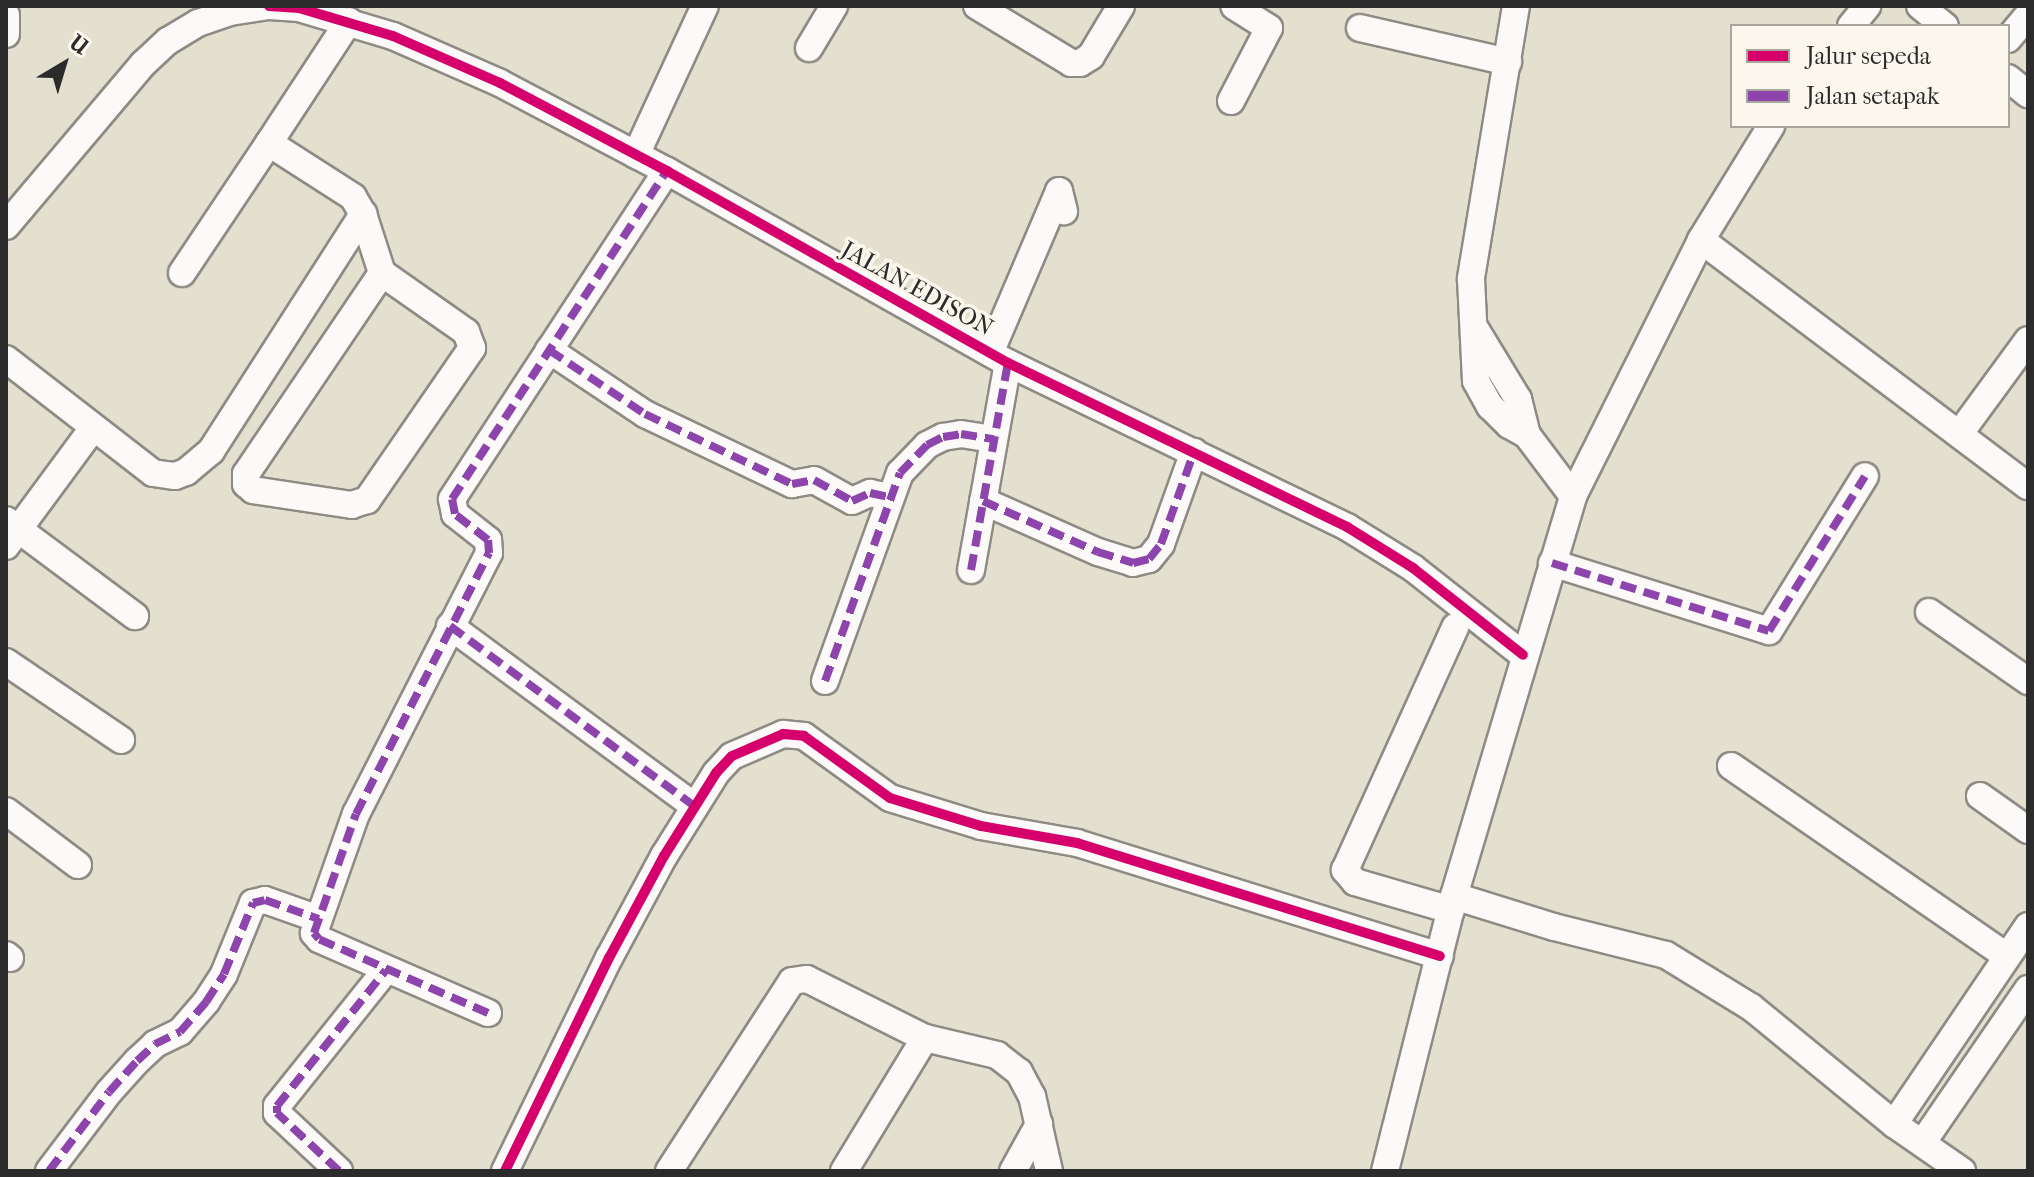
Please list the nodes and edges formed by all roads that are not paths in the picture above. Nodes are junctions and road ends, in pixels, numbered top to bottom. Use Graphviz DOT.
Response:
graph roads {
  1 [pos="267,6"];
  2 [pos="705,6"];
  3 [pos="834,6"];
  4 [pos="977,6"];
  5 [pos="1121,6"];
  6 [pos="1234,6"];
  7 [pos="1516,6"];
  8 [pos="1867,6"];
  9 [pos="1920,6"];
  10 [pos="6,15"];
  11 [pos="2028,15"];
  12 [pos="349,21"];
  13 [pos="1853,24"];
  14 [pos="1942,24"];
  15 [pos="1360,28"];
  16 [pos="6,34"];
  17 [pos="2010,37"];
  18 [pos="809,48"];
  19 [pos="1508,62"];
  20 [pos="2010,80"];
  21 [pos="2028,94"];
  22 [pos="1231,101"];
  23 [pos="1770,128"];
  24 [pos="269,143"];
  25 [pos="636,155"];
  26 [pos="667,171"];
  27 [pos="1064,211"];
  28 [pos="363,214"];
  29 [pos="6,226"];
  30 [pos="1701,240"];
  31 [pos="182,273"];
  32 [pos="382,273"];
  33 [pos="2028,340"];
  34 [pos="549,350"];
  35 [pos="999,358"];
  36 [pos="6,359"];
  37 [pos="93,428"];
  38 [pos="1960,433"];
  39 [pos="994,439"];
  40 [pos="1194,452"];
  41 [pos="1865,476"];
  42 [pos="2028,486"];
  43 [pos="1573,496"];
  44 [pos="889,497"];
  45 [pos="983,501"];
  46 [pos="10,532"];
  47 [pos="1552,563"];
  48 [pos="971,570"];
  49 [pos="1929,612"];
  50 [pos="135,616"];
  51 [pos="450,626"];
  52 [pos="1455,627"];
  53 [pos="1523,655"];
  54 [pos="6,662"];
  55 [pos="825,681"];
  56 [pos="2028,681"];
  57 [pos="121,740"];
  58 [pos="1731,766"];
  59 [pos="1980,796"];
  60 [pos="694,806"];
  61 [pos="6,811"];
  62 [pos="2028,830"];
  63 [pos="78,865"];
  64 [pos="1452,903"];
  65 [pos="319,919"];
  66 [pos="2028,926"];
  67 [pos="1440,956"];
  68 [pos="2006,956"];
  69 [pos="386,970"];
  70 [pos="2028,989"];
  71 [pos="488,1013"];
  72 [pos="925,1038"];
  73 [pos="1039,1124"];
  74 [pos="1894,1124"];
  75 [pos="1923,1142"];
  76 [pos="49,1171"];
  77 [pos="339,1171"];
  78 [pos="505,1171"];
  79 [pos="669,1171"];
  80 [pos="844,1171"];
  81 [pos="1013,1171"];
  82 [pos="1049,1171"];
  83 [pos="1385,1171"];
  84 [pos="1962,1171"];
  1 -- 12 [label="street, JALAN EDISON"];
  1 -- 29 [label="street, JALAN EDISON"];
  2 -- 25 [label="street"];
  3 -- 18 [label="street"];
  4 -- 5 [label="street"];
  6 -- 22 [label="street"];
  7 -- 19 [label="street"];
  8 -- 13 [label="street"];
  9 -- 14 [label="street"];
  10 -- 16 [label="street"];
  11 -- 17 [label="street"];
  12 -- 24 [label="street"];
  12 -- 25 [label="street, JALAN EDISON"];
  15 -- 19 [label="street"];
  19 -- 43 [label="street"];
  20 -- 21 [label="street"];
  23 -- 30 [label="street"];
  24 -- 28 [label="street"];
  24 -- 31 [label="street"];
  25 -- 26 [label="street, JALAN EDISON"];
  26 -- 34 [label="street"];
  26 -- 35 [label="street, JALAN EDISON"];
  27 -- 35 [label="street"];
  28 -- 32 [label="street"];
  28 -- 37 [label="street"];
  30 -- 38 [label="street"];
  30 -- 43 [label="street"];
  32 -- 32 [label="street"];
  33 -- 38 [label="street"];
  34 -- 44 [label="street"];
  34 -- 51 [label="street"];
  35 -- 39 [label="street"];
  35 -- 40 [label="street, JALAN EDISON"];
  36 -- 37 [label="street"];
  37 -- 46 [label="street"];
  38 -- 42 [label="street"];
  39 -- 44 [label="street"];
  39 -- 45 [label="street"];
  40 -- 45 [label="street"];
  40 -- 53 [label="street, JALAN EDISON"];
  41 -- 47 [label="street"];
  43 -- 47 [label="street"];
  44 -- 55 [label="street"];
  45 -- 48 [label="street"];
  46 -- 50 [label="street"];
  47 -- 53 [label="street"];
  49 -- 56 [label="street"];
  51 -- 60 [label="street"];
  51 -- 65 [label="street"];
  52 -- 64 [label="street"];
  53 -- 64 [label="street"];
  54 -- 57 [label="street"];
  58 -- 68 [label="street"];
  59 -- 62 [label="street"];
  60 -- 67 [label="street"];
  60 -- 78 [label="street"];
  61 -- 63 [label="street"];
  64 -- 67 [label="street"];
  64 -- 74 [label="street"];
  65 -- 69 [label="street"];
  65 -- 76 [label="street"];
  66 -- 68 [label="street"];
  67 -- 83 [label="street"];
  68 -- 74 [label="street"];
  69 -- 71 [label="street"];
  69 -- 77 [label="street"];
  70 -- 75 [label="street"];
  72 -- 73 [label="street"];
  72 -- 79 [label="street"];
  72 -- 80 [label="street"];
  73 -- 81 [label="street"];
  73 -- 82 [label="street"];
  74 -- 75 [label="street"];
  75 -- 84 [label="street"];
}
